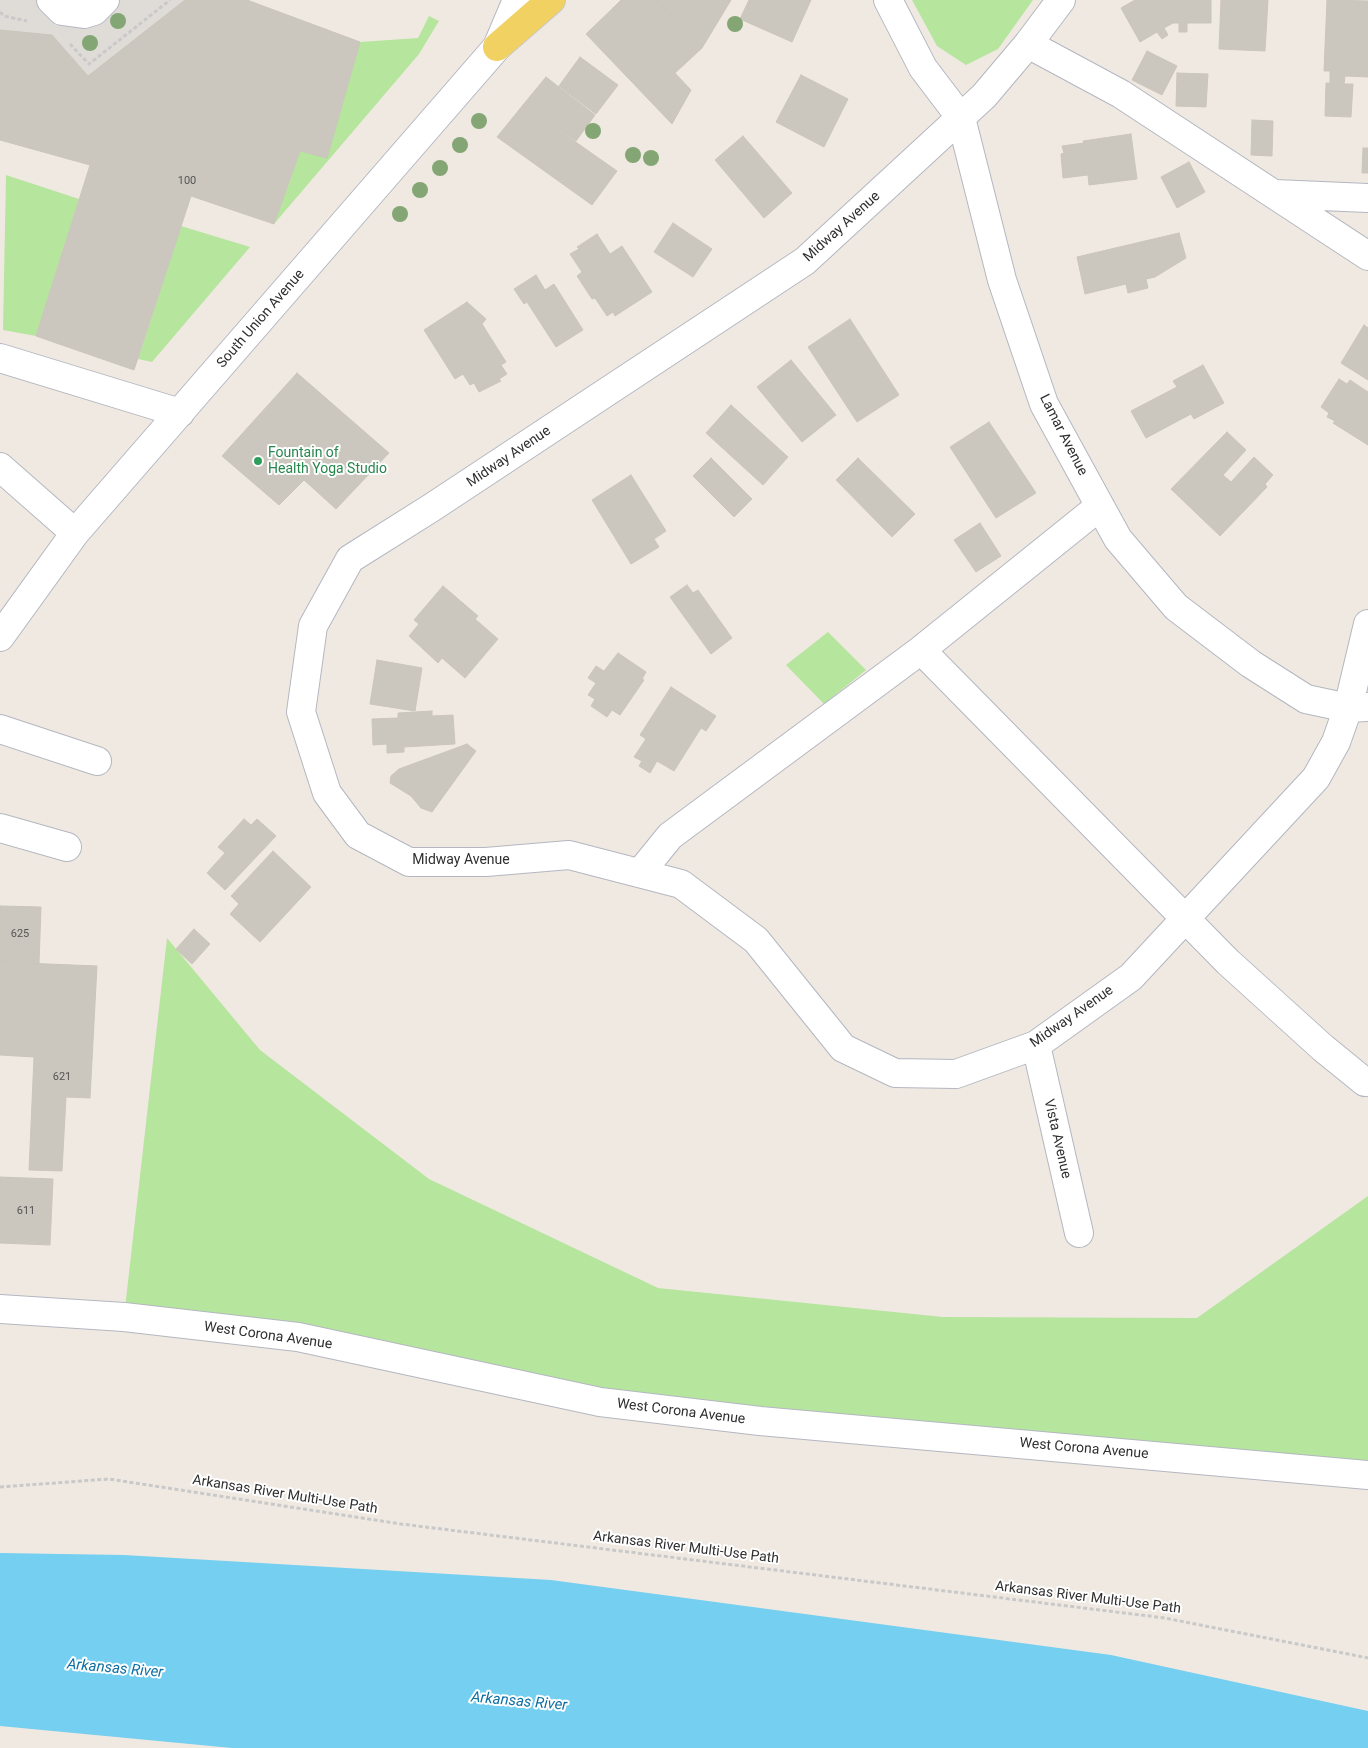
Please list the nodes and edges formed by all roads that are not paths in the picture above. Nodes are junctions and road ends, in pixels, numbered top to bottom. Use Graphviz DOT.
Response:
graph roads {
  1 [pos="51,0"];
  2 [pos="105,0"];
  3 [pos="517,0"];
  4 [pos="550,0"];
  5 [pos="888,0"];
  6 [pos="1061,0"];
  7 [pos="1028,44"];
  8 [pos="497,48"];
  9 [pos="961,118"];
  10 [pos="1273,194"];
  11 [pos="1368,198"];
  12 [pos="1368,256"];
  13 [pos="0,358"];
  14 [pos="180,413"];
  15 [pos="0,467"];
  16 [pos="1100,506"];
  17 [pos="75,533"];
  18 [pos="1368,624"];
  19 [pos="0,637"];
  20 [pos="921,650"];
  21 [pos="1358,708"];
  22 [pos="0,729"];
  23 [pos="97,761"];
  24 [pos="0,828"];
  25 [pos="67,847"];
  26 [pos="640,873"];
  27 [pos="1184,919"];
  28 [pos="1036,1046"];
  29 [pos="1365,1082"];
  30 [pos="1079,1233"];
  31 [pos="0,1309"];
  32 [pos="1368,1475"];
  1 -- 2 [label="street"];
  3 -- 8 [label="street, South Union Avenue"];
  4 -- 8 [label="main road"];
  5 -- 9 [label="street"];
  6 -- 7 [label="street"];
  7 -- 9 [label="street"];
  7 -- 10 [label="street"];
  8 -- 14 [label="street, South Union Avenue"];
  9 -- 16 [label="street, Lamar Avenue"];
  9 -- 26 [label="street, Midway Avenue"];
  10 -- 11 [label="street"];
  10 -- 12 [label="street"];
  13 -- 14 [label="street"];
  14 -- 17 [label="street, South Union Avenue"];
  15 -- 17 [label="street"];
  16 -- 20 [label="street"];
  16 -- 21 [label="street, Lamar Avenue"];
  17 -- 19 [label="street, South Union Avenue"];
  18 -- 21 [label="street, Midway Avenue"];
  20 -- 26 [label="street"];
  20 -- 27 [label="street"];
  21 -- 27 [label="street, Midway Avenue"];
  22 -- 23 [label="street"];
  24 -- 25 [label="street"];
  26 -- 28 [label="street, Midway Avenue"];
  27 -- 28 [label="street, Midway Avenue"];
  27 -- 29 [label="street"];
  28 -- 30 [label="street, Vista Avenue"];
  31 -- 32 [label="street, West Corona Avenue"];
}
